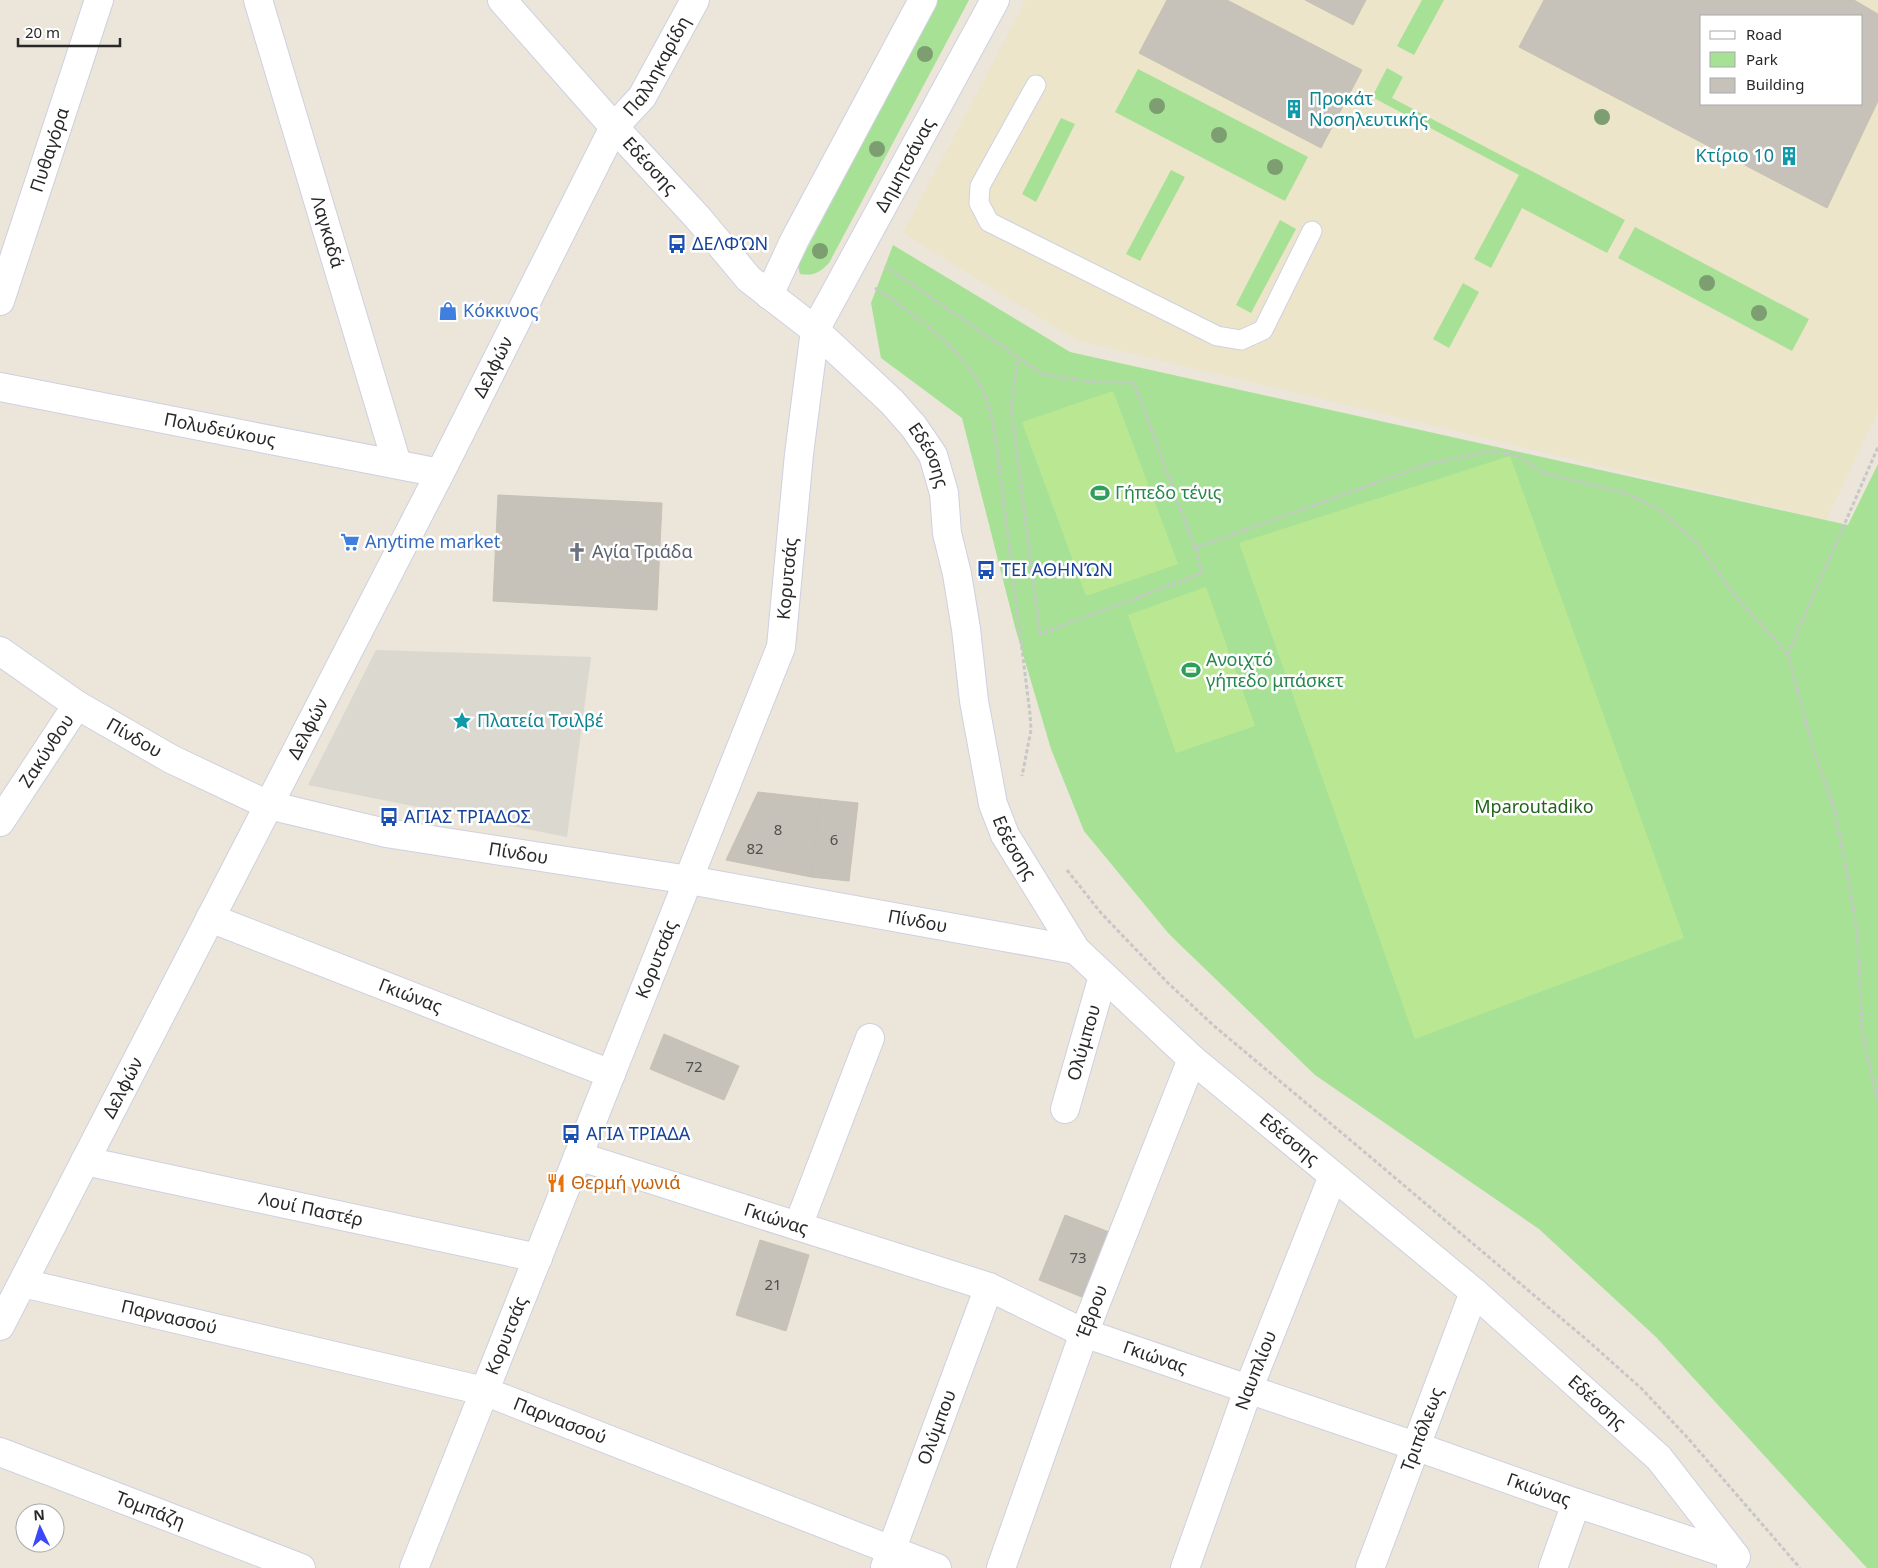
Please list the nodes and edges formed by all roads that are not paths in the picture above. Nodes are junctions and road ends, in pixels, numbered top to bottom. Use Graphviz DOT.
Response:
graph roads {
  1 [pos="99,0"];
  2 [pos="258,0"];
  3 [pos="502,0"];
  4 [pos="695,0"];
  5 [pos="923,0"];
  6 [pos="995,0"];
  7 [pos="1036,85"];
  8 [pos="614,128"];
  9 [pos="1312,232"];
  10 [pos="769,294"];
  11 [pos="0,301"];
  12 [pos="815,330"];
  13 [pos="0,387"];
  14 [pos="397,464"];
  15 [pos="440,473"];
  16 [pos="0,651"];
  17 [pos="77,705"];
  18 [pos="268,805"];
  19 [pos="0,822"];
  20 [pos="688,880"];
  21 [pos="210,918"];
  22 [pos="1076,950"];
  23 [pos="1103,976"];
  24 [pos="870,1038"];
  25 [pos="1192,1059"];
  26 [pos="611,1074"];
  27 [pos="1066,1109"];
  28 [pos="578,1156"];
  29 [pos="85,1161"];
  30 [pos="1333,1176"];
  31 [pos="798,1226"];
  32 [pos="538,1258"];
  33 [pos="23,1283"];
  34 [pos="989,1288"];
  35 [pos="1474,1292"];
  36 [pos="0,1326"];
  37 [pos="1084,1333"];
  38 [pos="1248,1390"];
  39 [pos="484,1391"];
  40 [pos="1415,1446"];
  41 [pos="0,1452"];
  42 [pos="1576,1503"];
  43 [pos="888,1559"];
  44 [pos="1737,1564"];
  45 [pos="301,1568"];
  46 [pos="414,1568"];
  47 [pos="937,1568"];
  48 [pos="1002,1568"];
  49 [pos="1185,1568"];
  50 [pos="1370,1568"];
  51 [pos="1553,1568"];
  1 -- 11 [label="street, Πυθαγόρα"];
  2 -- 14 [label="street, Λαγκαδά"];
  3 -- 8 [label="street, Εδέσσης"];
  4 -- 8 [label="street, Παλληκαρίδη"];
  5 -- 10 [label="street"];
  6 -- 12 [label="street, Δημητσάνας"];
  7 -- 9 [label="lane"];
  8 -- 10 [label="street, Εδέσσης"];
  8 -- 15 [label="street, Δελφών"];
  10 -- 12 [label="street, Εδέσσης"];
  12 -- 20 [label="street, Κορυτσάς"];
  12 -- 22 [label="street, Εδέσσης"];
  13 -- 14 [label="street, Πολυδεύκους"];
  14 -- 15 [label="street, Πολυδεύκους"];
  15 -- 18 [label="street, Δελφών"];
  16 -- 17 [label="street, Πίνδου"];
  17 -- 18 [label="street, Πίνδου"];
  17 -- 19 [label="street, Ζακύνθου"];
  18 -- 20 [label="street, Πίνδου"];
  18 -- 21 [label="street, Δελφών"];
  20 -- 22 [label="street, Πίνδου"];
  20 -- 26 [label="street, Κορυτσάς"];
  21 -- 26 [label="street, Γκιώνας"];
  21 -- 29 [label="street, Δελφών"];
  22 -- 23 [label="street, Εδέσσης"];
  23 -- 25 [label="street, Εδέσσης"];
  23 -- 27 [label="street, Ολύμπου"];
  24 -- 31 [label="street"];
  25 -- 30 [label="street, Εδέσσης"];
  25 -- 37 [label="street, Έβρου"];
  26 -- 28 [label="street, Κορυτσάς"];
  28 -- 31 [label="street, Γκιώνας"];
  28 -- 32 [label="street, Κορυτσάς"];
  29 -- 32 [label="street, Λουί Παστέρ"];
  29 -- 33 [label="street, Δελφών"];
  30 -- 35 [label="street, Εδέσσης"];
  30 -- 38 [label="street, Ναυπλίου"];
  31 -- 34 [label="street, Γκιώνας"];
  32 -- 39 [label="street, Κορυτσάς"];
  33 -- 36 [label="street, Δελφών"];
  33 -- 39 [label="street, Παρνασσού"];
  34 -- 37 [label="street, Γκιώνας"];
  34 -- 43 [label="street, Ολύμπου"];
  35 -- 40 [label="street, Τριπόλεως"];
  35 -- 44 [label="street, Εδέσσης"];
  37 -- 38 [label="street, Γκιώνας"];
  37 -- 48 [label="street, Έβρου"];
  38 -- 40 [label="street, Γκιώνας"];
  38 -- 49 [label="street, Ναυπλίου"];
  39 -- 43 [label="street, Παρνασσού"];
  39 -- 46 [label="street, Κορυτσάς"];
  40 -- 42 [label="street, Γκιώνας"];
  40 -- 50 [label="street, Τριπόλεως"];
  41 -- 45 [label="street, Τομπάζη"];
  42 -- 44 [label="street, Γκιώνας"];
  42 -- 51 [label="street"];
  43 -- 47 [label="street, Παρνασσού"];
}
